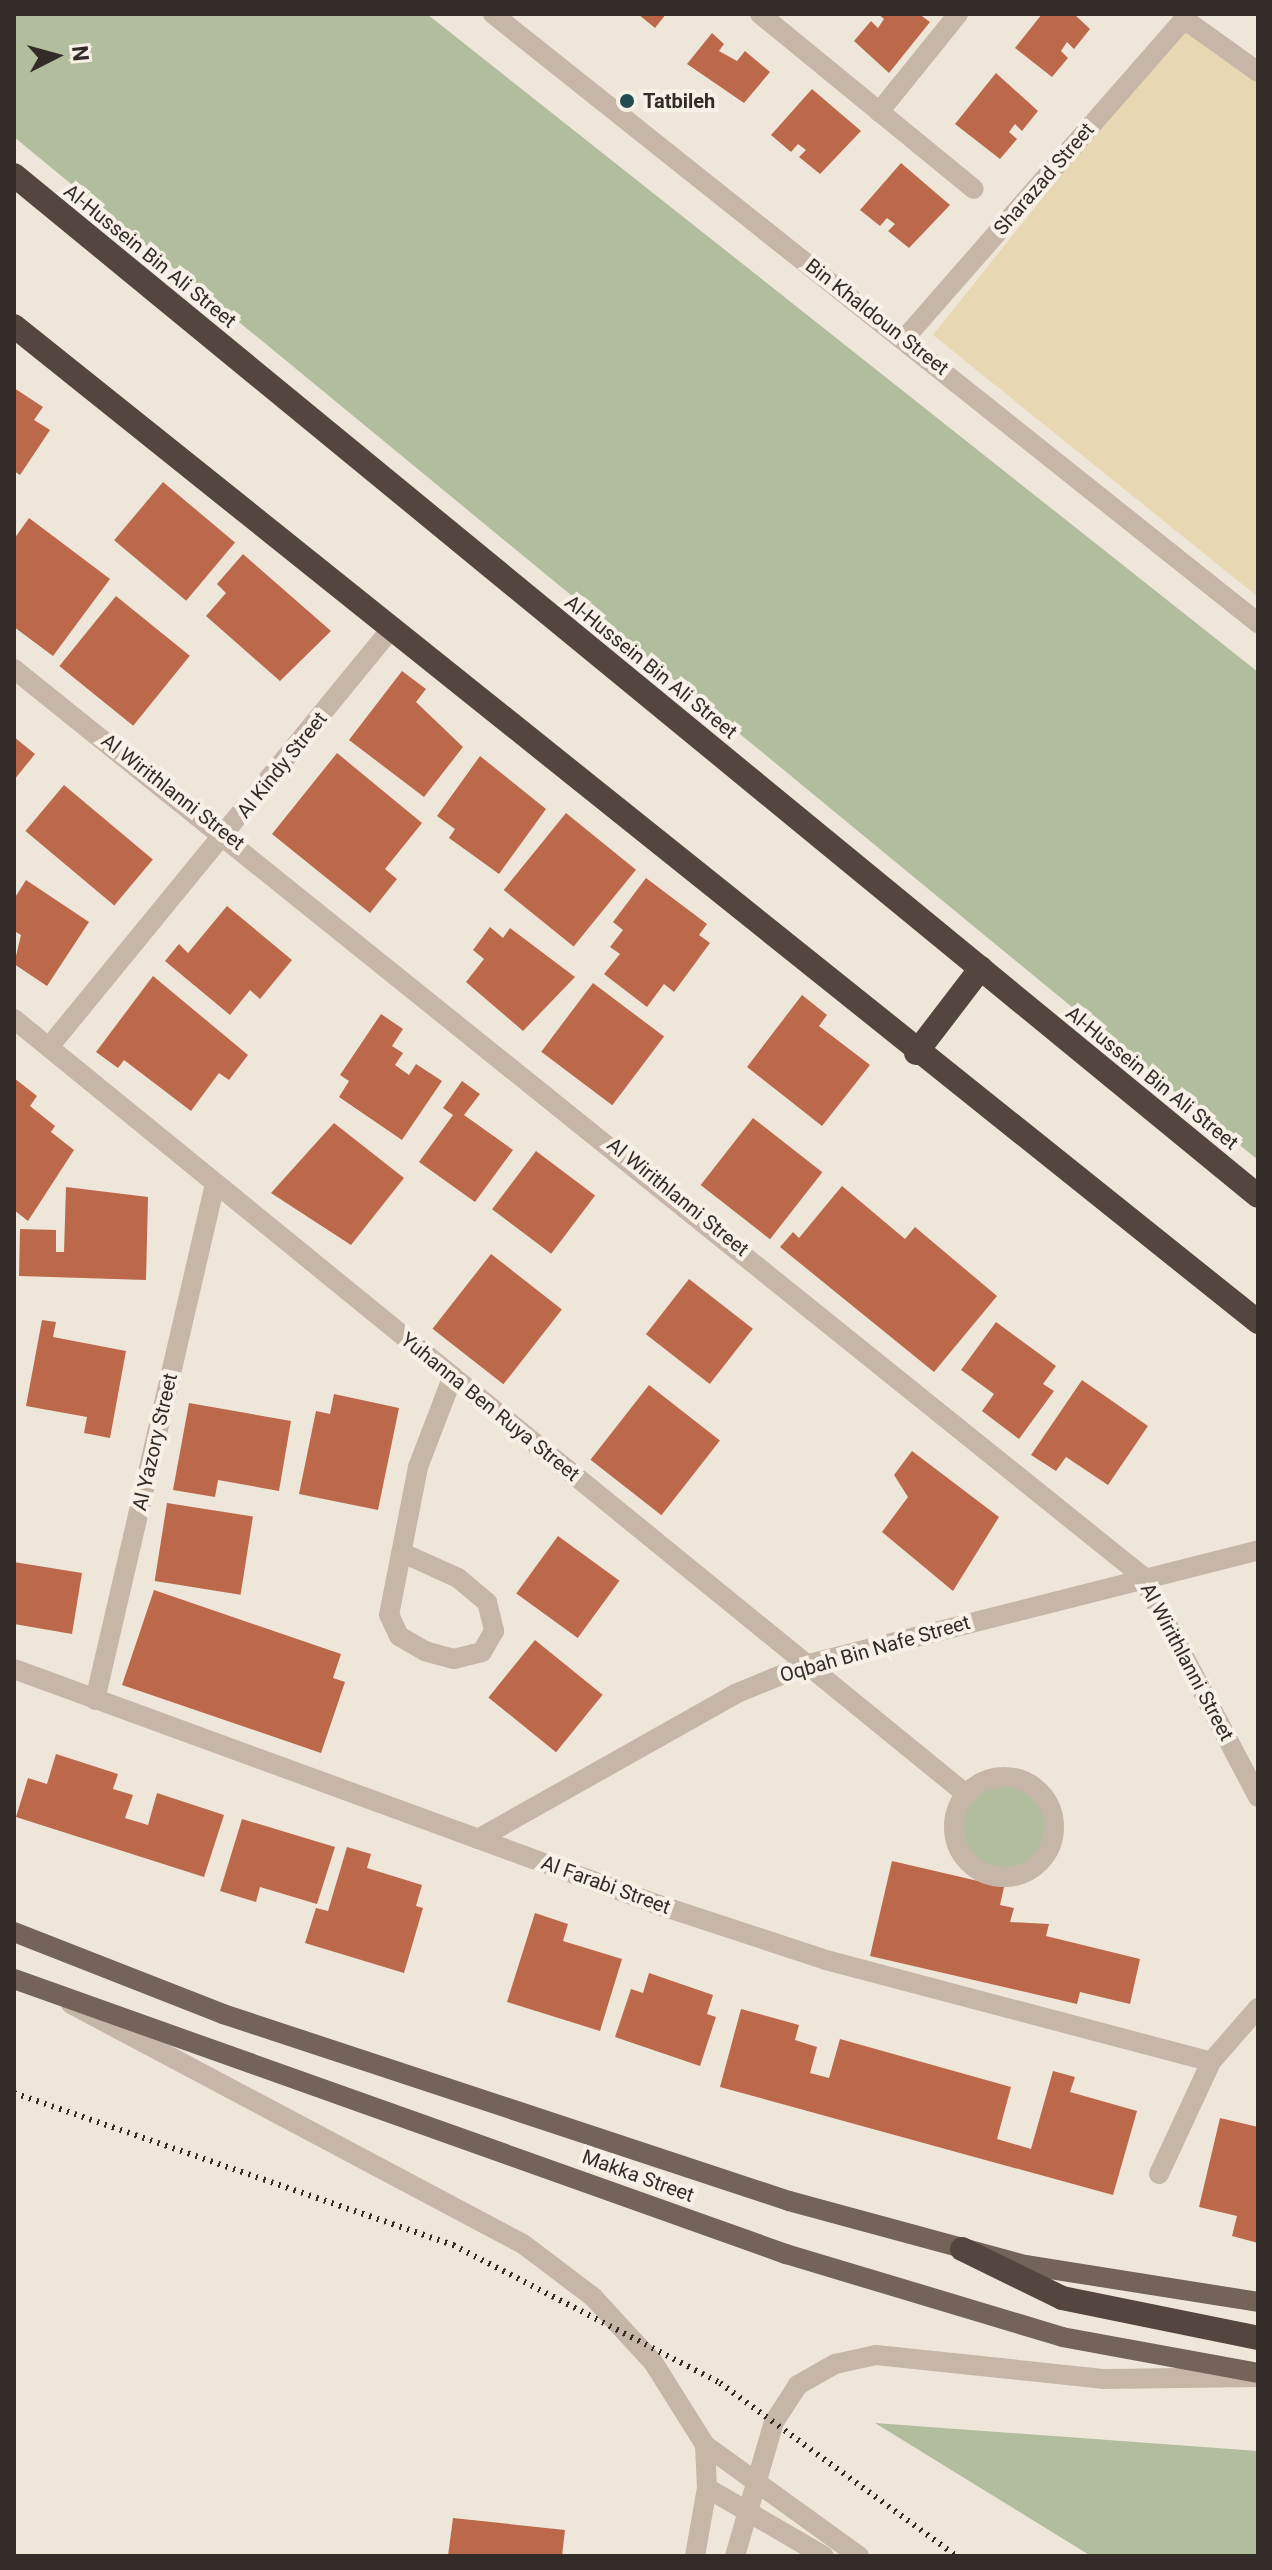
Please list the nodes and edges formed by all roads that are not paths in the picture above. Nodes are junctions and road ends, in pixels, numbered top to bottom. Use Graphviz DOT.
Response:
graph roads {
  1 [pos="493,14"];
  2 [pos="760,14"];
  3 [pos="956,15"];
  4 [pos="1183,17"];
  5 [pos="1258,72"];
  6 [pos="879,112"];
  7 [pos="14,175"];
  8 [pos="974,189"];
  9 [pos="14,326"];
  10 [pos="905,338"];
  11 [pos="1258,623"];
  12 [pos="391,629"];
  13 [pos="14,669"];
  14 [pos="227,833"];
  15 [pos="981,968"];
  16 [pos="14,1019"];
  17 [pos="49,1047"];
  18 [pos="916,1053"];
  19 [pos="215,1184"];
  20 [pos="1258,1196"];
  21 [pos="1258,1322"];
  22 [pos="453,1376"];
  23 [pos="1258,1550"];
  24 [pos="405,1554"];
  25 [pos="1141,1575"];
  26 [pos="805,1665"];
  27 [pos="14,1669"];
  28 [pos="95,1700"];
  29 [pos="966,1794"];
  30 [pos="1258,1797"];
  31 [pos="478,1839"];
  32 [pos="14,1932"];
  33 [pos="14,1979"];
  34 [pos="50,1992"];
  35 [pos="1258,2008"];
  36 [pos="1211,2062"];
  37 [pos="1159,2174"];
  38 [pos="962,2249"];
  39 [pos="1258,2302"];
  40 [pos="1258,2338"];
  41 [pos="1258,2375"];
  42 [pos="705,2445"];
  43 [pos="754,2476"];
  44 [pos="707,2488"];
  45 [pos="746,2508"];
  46 [pos="695,2556"];
  47 [pos="735,2556"];
  48 [pos="824,2556"];
  49 [pos="859,2556"];
  1 -- 10 [label="street, Bin Khaldoun Street"];
  2 -- 6 [label="street"];
  3 -- 6 [label="street"];
  4 -- 5 [label="street"];
  4 -- 10 [label="street, Sharazad Street"];
  6 -- 8 [label="street"];
  7 -- 15 [label="highway, Al-Hussein Bin Ali Street"];
  9 -- 12 [label="highway"];
  10 -- 11 [label="street, Bin Khaldoun Street"];
  12 -- 14 [label="street, Al Kindy Street"];
  12 -- 18 [label="highway"];
  13 -- 14 [label="street, Al Wirithlanni Street"];
  14 -- 17 [label="street, Al Kindy Street"];
  14 -- 25 [label="street, Al Wirithlanni Street"];
  15 -- 18 [label="highway"];
  15 -- 20 [label="highway, Al-Hussein Bin Ali Street"];
  16 -- 17 [label="street, Yuhanna Ben Ruya Street"];
  17 -- 19 [label="street, Yuhanna Ben Ruya Street"];
  18 -- 21 [label="highway"];
  19 -- 22 [label="street, Yuhanna Ben Ruya Street"];
  19 -- 28 [label="street, Al Yazory Street"];
  22 -- 24 [label="street"];
  22 -- 26 [label="street, Yuhanna Ben Ruya Street"];
  23 -- 25 [label="street, Oqbah Bin Nafe Street"];
  24 -- 24 [label="street"];
  25 -- 26 [label="street, Oqbah Bin Nafe Street"];
  25 -- 30 [label="street, Al Wirithlanni Street"];
  26 -- 29 [label="street, Yuhanna Ben Ruya Street"];
  26 -- 31 [label="street, Oqbah Bin Nafe Street"];
  27 -- 28 [label="street, Al Farabi Street"];
  28 -- 31 [label="street, Al Farabi Street"];
  29 -- 29 [label="street"];
  31 -- 36 [label="street, Al Farabi Street"];
  32 -- 38 [label="main road, Makka Street"];
  33 -- 34 [label="main road, Makka Street"];
  34 -- 41 [label="main road, Makka Street"];
  34 -- 42 [label="street"];
  35 -- 36 [label="street"];
  36 -- 37 [label="street"];
  38 -- 39 [label="main road, Makka Street"];
  38 -- 40 [label="highway"];
  41 -- 43 [label="street"];
  42 -- 43 [label="street"];
  42 -- 44 [label="street"];
  43 -- 45 [label="street"];
  43 -- 49 [label="street"];
  44 -- 45 [label="street"];
  44 -- 46 [label="street"];
  45 -- 47 [label="street"];
  45 -- 48 [label="street"];
}
